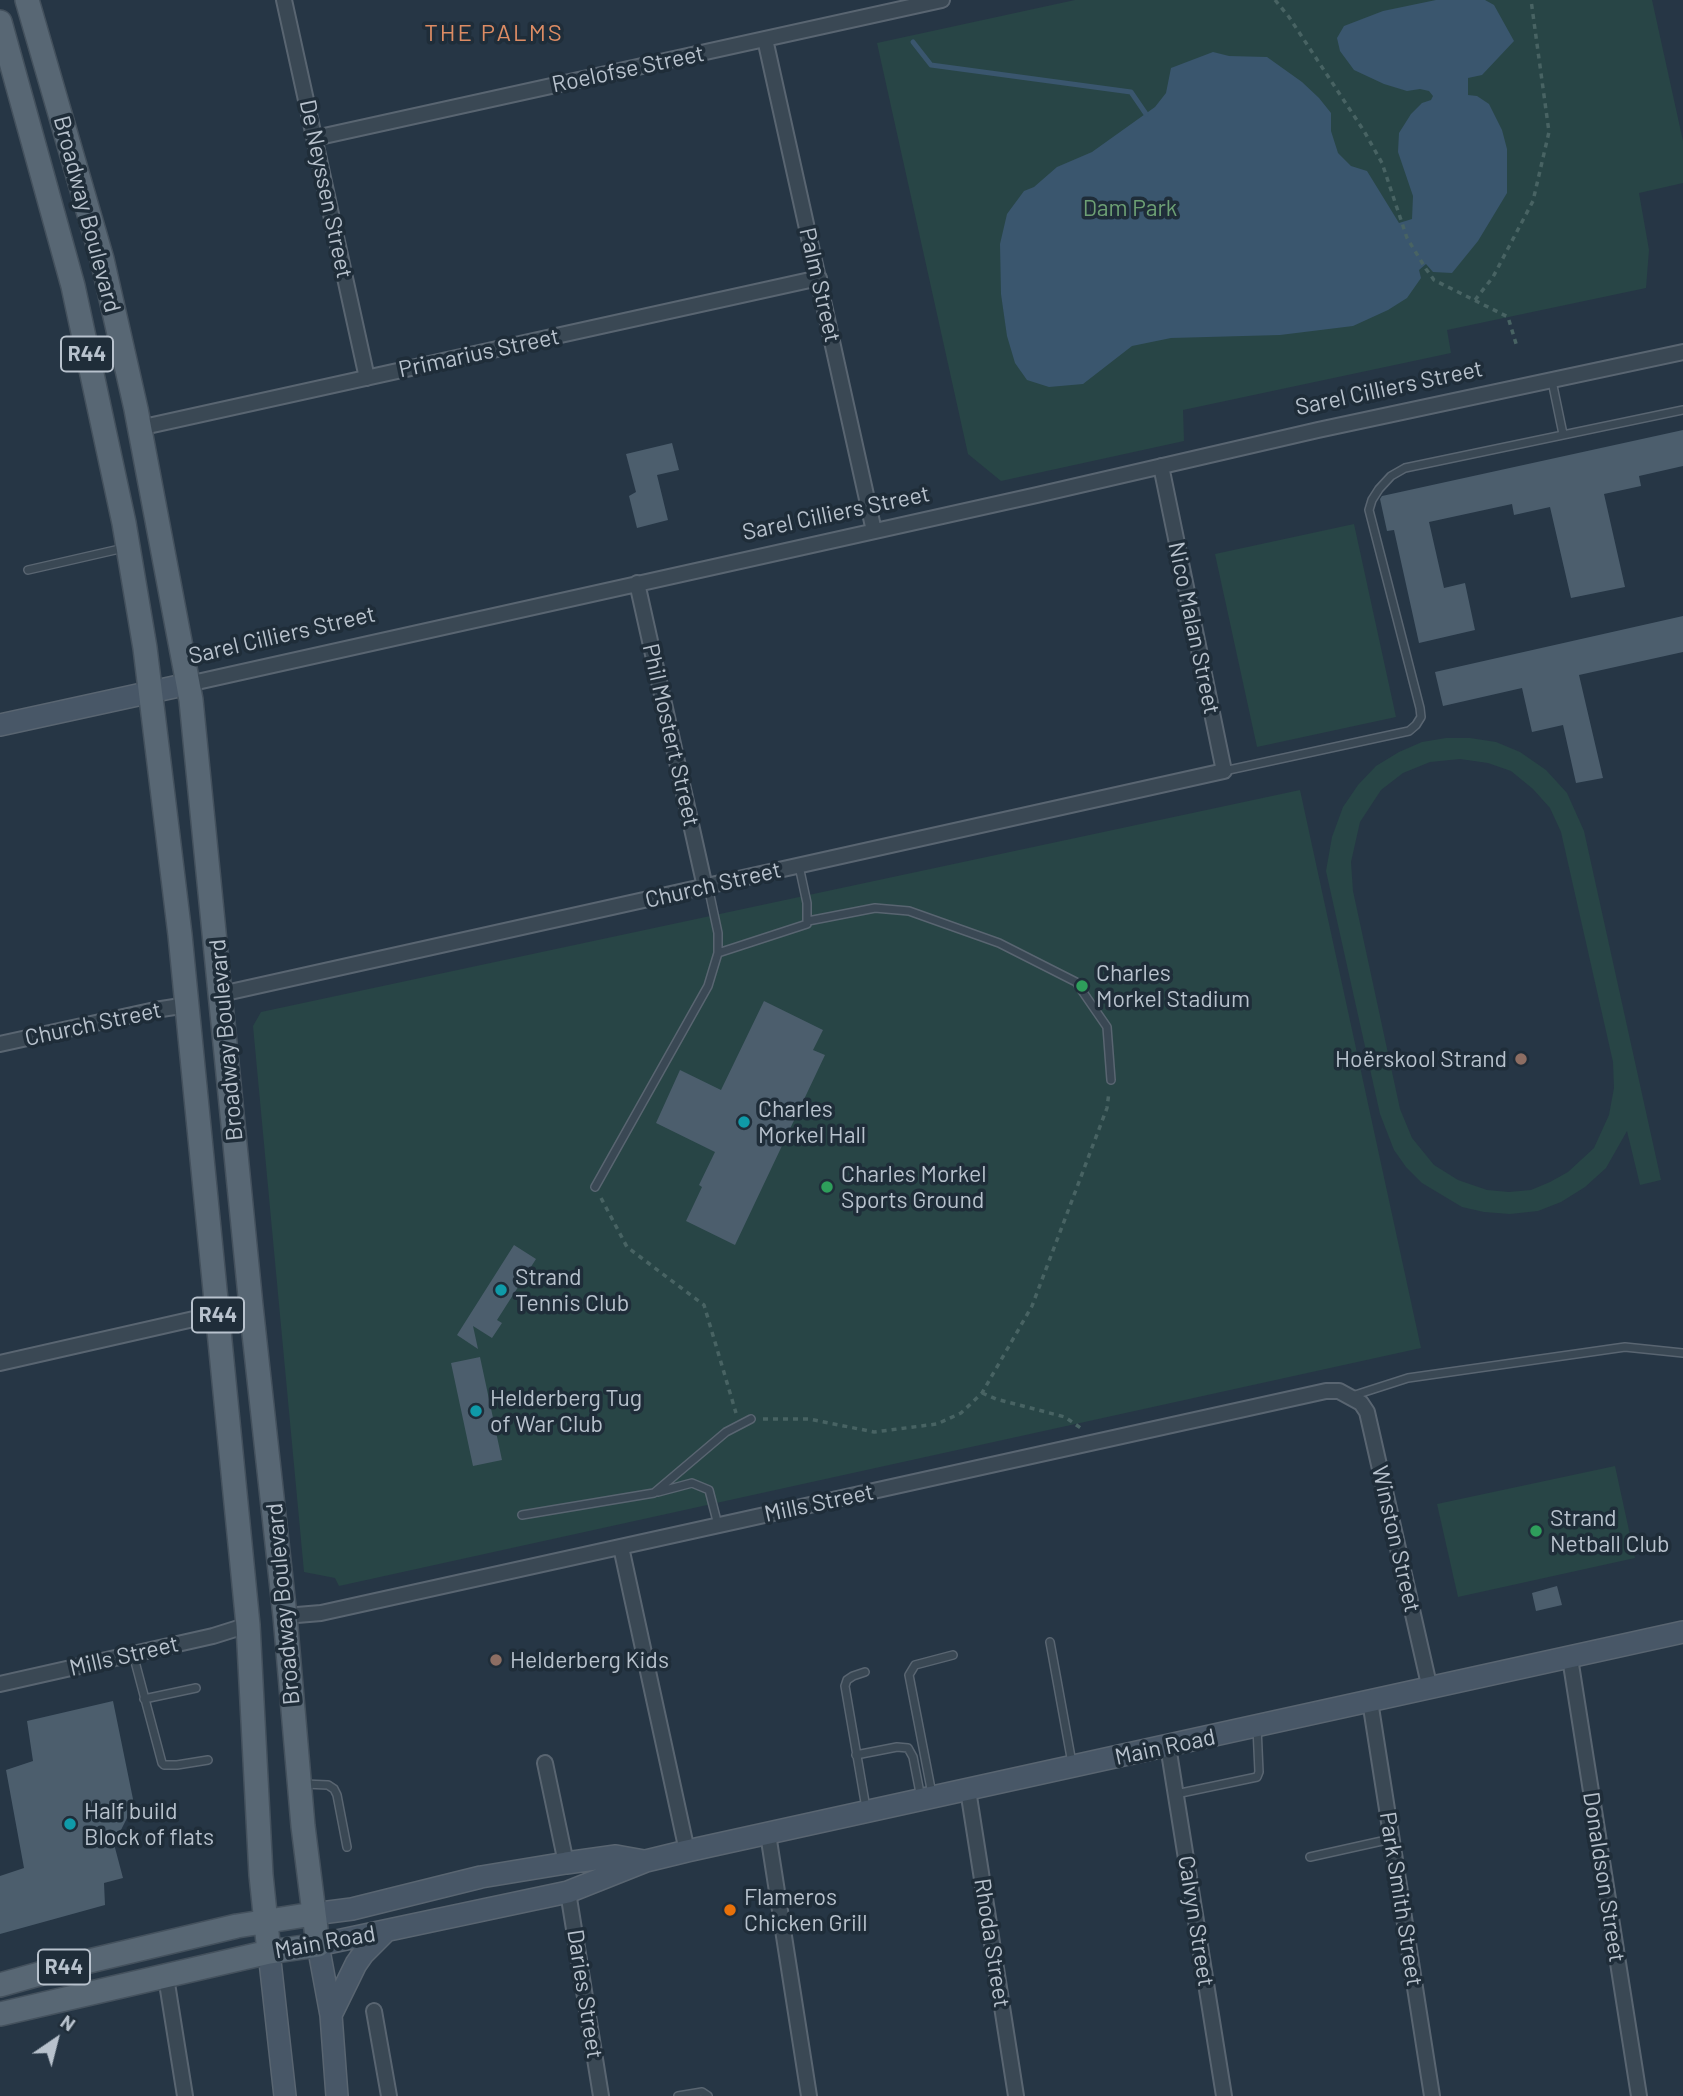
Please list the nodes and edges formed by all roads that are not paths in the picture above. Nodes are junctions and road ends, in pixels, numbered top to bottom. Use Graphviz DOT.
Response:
graph roads {
  1 [pos="27,0"];
  2 [pos="284,0"];
  3 [pos="942,0"];
  4 [pos="887,6"];
  5 [pos="0,22"];
  6 [pos="765,39"];
  7 [pos="315,138"];
  8 [pos="819,278"];
  9 [pos="1683,352"];
  10 [pos="367,378"];
  11 [pos="1551,380"];
  12 [pos="1683,410"];
  13 [pos="139,428"];
  14 [pos="1563,434"];
  15 [pos="1161,466"];
  16 [pos="874,531"];
  17 [pos="128,547"];
  18 [pos="28,569"];
  19 [pos="637,583"];
  20 [pos="188,684"];
  21 [pos="150,691"];
  22 [pos="0,725"];
  23 [pos="1224,771"];
  24 [pos="799,866"];
  25 [pos="706,886"];
  26 [pos="808,921"];
  27 [pos="718,953"];
  28 [pos="221,994"];
  29 [pos="187,1005"];
  30 [pos="0,1044"];
  31 [pos="1111,1080"];
  32 [pos="595,1186"];
  33 [pos="251,1306"];
  34 [pos="218,1314"];
  35 [pos="1683,1353"];
  36 [pos="0,1363"];
  37 [pos="1351,1396"];
  38 [pos="751,1419"];
  39 [pos="654,1493"];
  40 [pos="522,1515"];
  41 [pos="718,1525"];
  42 [pos="621,1547"];
  43 [pos="285,1616"];
  44 [pos="248,1625"];
  45 [pos="1683,1632"];
  46 [pos="1050,1642"];
  47 [pos="133,1654"];
  48 [pos="953,1655"];
  49 [pos="1570,1658"];
  50 [pos="865,1672"];
  51 [pos="0,1684"];
  52 [pos="196,1688"];
  53 [pos="1430,1689"];
  54 [pos="144,1699"];
  55 [pos="1370,1701"];
  56 [pos="1256,1726"];
  57 [pos="1168,1746"];
  58 [pos="856,1755"];
  59 [pos="208,1760"];
  60 [pos="545,1763"];
  61 [pos="1073,1767"];
  62 [pos="300,1784"];
  63 [pos="968,1790"];
  64 [pos="1176,1794"];
  65 [pos="927,1799"];
  66 [pos="866,1812"];
  67 [pos="768,1834"];
  68 [pos="1392,1839"];
  69 [pos="347,1847"];
  70 [pos="687,1851"];
  71 [pos="1310,1857"];
  72 [pos="646,1861"];
  73 [pos="566,1863"];
  74 [pos="568,1892"];
  75 [pos="313,1914"];
  76 [pos="265,1920"];
  77 [pos="386,1931"];
  78 [pos="318,1945"];
  79 [pos="269,1952"];
  80 [pos="166,1977"];
  81 [pos="0,1985"];
  82 [pos="374,2011"];
  83 [pos="0,2014"];
  84 [pos="331,2015"];
  85 [pos="185,2096"];
  86 [pos="285,2096"];
  87 [pos="337,2096"];
  88 [pos="389,2096"];
  89 [pos="601,2096"];
  90 [pos="678,2096"];
  91 [pos="708,2096"];
  92 [pos="809,2096"];
  93 [pos="1016,2096"];
  94 [pos="1224,2096"];
  95 [pos="1432,2096"];
  96 [pos="1639,2096"];
  1 -- 13 [label="main road, Broadway Boulevard / R44"];
  2 -- 7 [label="street, De Neyssen Street"];
  3 -- 4 [label="street, Roelofse Street"];
  4 -- 6 [label="street, Roelofse Street"];
  5 -- 17 [label="main road, Broadway Boulevard / R44"];
  6 -- 7 [label="street, Roelofse Street"];
  6 -- 8 [label="street, Palm Street"];
  7 -- 10 [label="street, De Neyssen Street"];
  8 -- 10 [label="street, Primarius Street"];
  8 -- 16 [label="street, Palm Street"];
  9 -- 11 [label="street, Sarel Cilliers Street"];
  10 -- 13 [label="street, Primarius Street"];
  11 -- 14 [label="lane"];
  11 -- 15 [label="street, Sarel Cilliers Street"];
  12 -- 14 [label="lane"];
  13 -- 20 [label="main road, Broadway Boulevard / R44"];
  14 -- 23 [label="lane"];
  15 -- 16 [label="street, Sarel Cilliers Street"];
  15 -- 23 [label="street, Nico Malan Street"];
  16 -- 19 [label="street, Sarel Cilliers Street"];
  17 -- 18 [label="lane"];
  17 -- 21 [label="main road, Broadway Boulevard / R44"];
  19 -- 20 [label="street, Sarel Cilliers Street"];
  19 -- 25 [label="street, Phil Mostert Street"];
  20 -- 21 [label="main road, Sarel Cilliers Street"];
  20 -- 28 [label="main road, Broadway Boulevard / R44"];
  21 -- 22 [label="main road, Sarel Cilliers Street"];
  21 -- 29 [label="main road, Broadway Boulevard / R44"];
  23 -- 24 [label="street, Church Street"];
  24 -- 25 [label="street, Church Street"];
  24 -- 26 [label="lane"];
  25 -- 27 [label="lane"];
  25 -- 28 [label="street, Church Street"];
  26 -- 27 [label="lane"];
  26 -- 31 [label="lane"];
  27 -- 32 [label="lane"];
  28 -- 33 [label="main road, Broadway Boulevard / R44"];
  29 -- 30 [label="street, Church Street"];
  29 -- 34 [label="main road, Broadway Boulevard / R44"];
  33 -- 34 [label="street"];
  33 -- 43 [label="main road, Broadway Boulevard / R44"];
  34 -- 36 [label="street"];
  34 -- 44 [label="main road, Broadway Boulevard / R44"];
  35 -- 37 [label="lane"];
  37 -- 41 [label="street, Mills Street"];
  37 -- 53 [label="street, Winston Street"];
  38 -- 39 [label="lane"];
  39 -- 40 [label="lane"];
  39 -- 41 [label="lane"];
  41 -- 42 [label="street, Mills Street"];
  42 -- 43 [label="street, Mills Street"];
  42 -- 70 [label="street"];
  43 -- 62 [label="main road, Broadway Boulevard / R44"];
  44 -- 47 [label="street, Mills Street"];
  44 -- 76 [label="main road, Broadway Boulevard / R44"];
  45 -- 49 [label="main road, Main Road"];
  46 -- 61 [label="lane"];
  47 -- 51 [label="street, Mills Street"];
  47 -- 54 [label="lane"];
  48 -- 65 [label="lane"];
  49 -- 53 [label="main road, Main Road"];
  49 -- 96 [label="street, Donaldson Street"];
  50 -- 58 [label="lane"];
  52 -- 54 [label="lane"];
  53 -- 55 [label="main road, Main Road"];
  54 -- 59 [label="lane"];
  55 -- 56 [label="main road, Main Road"];
  55 -- 68 [label="street, Park Smith Street"];
  56 -- 57 [label="main road, Main Road"];
  56 -- 64 [label="lane"];
  57 -- 61 [label="main road, Main Road"];
  57 -- 64 [label="street, Calvyn Street"];
  58 -- 65 [label="lane"];
  58 -- 66 [label="lane"];
  60 -- 73 [label="street"];
  61 -- 63 [label="main road, Main Road"];
  62 -- 69 [label="lane"];
  62 -- 75 [label="main road, Broadway Boulevard / R44"];
  63 -- 65 [label="main road, Main Road"];
  63 -- 93 [label="street, Rhoda Street"];
  64 -- 94 [label="street, Calvyn Street"];
  65 -- 66 [label="main road, Main Road"];
  66 -- 67 [label="main road, Main Road"];
  67 -- 70 [label="main road, Main Road"];
  67 -- 92 [label="street"];
  68 -- 71 [label="lane"];
  68 -- 95 [label="street, Park Smith Street"];
  70 -- 72 [label="main road, Main Road"];
  72 -- 73 [label="main road, Main Road"];
  72 -- 74 [label="main road, Main Road"];
  73 -- 75 [label="main road, Main Road"];
  74 -- 77 [label="main road, Main Road"];
  74 -- 89 [label="street, Daries Street"];
  75 -- 76 [label="main road, Main Road / R44"];
  75 -- 78 [label="main road, Broadway Boulevard / R44"];
  76 -- 79 [label="main road, Broadway Boulevard / R44"];
  76 -- 81 [label="main road, Main Road / R44"];
  77 -- 78 [label="main road, Main Road"];
  77 -- 84 [label="main road"];
  78 -- 79 [label="main road, Main Road / R44"];
  78 -- 84 [label="main road, Broadway Boulevard"];
  79 -- 80 [label="main road, Main Road / R44"];
  79 -- 86 [label="main road, Broadway Boulevard"];
  80 -- 83 [label="main road, Main Road / R44"];
  80 -- 85 [label="street"];
  82 -- 88 [label="street"];
  84 -- 87 [label="main road, Broadway Boulevard"];
  90 -- 91 [label="lane"];
}
